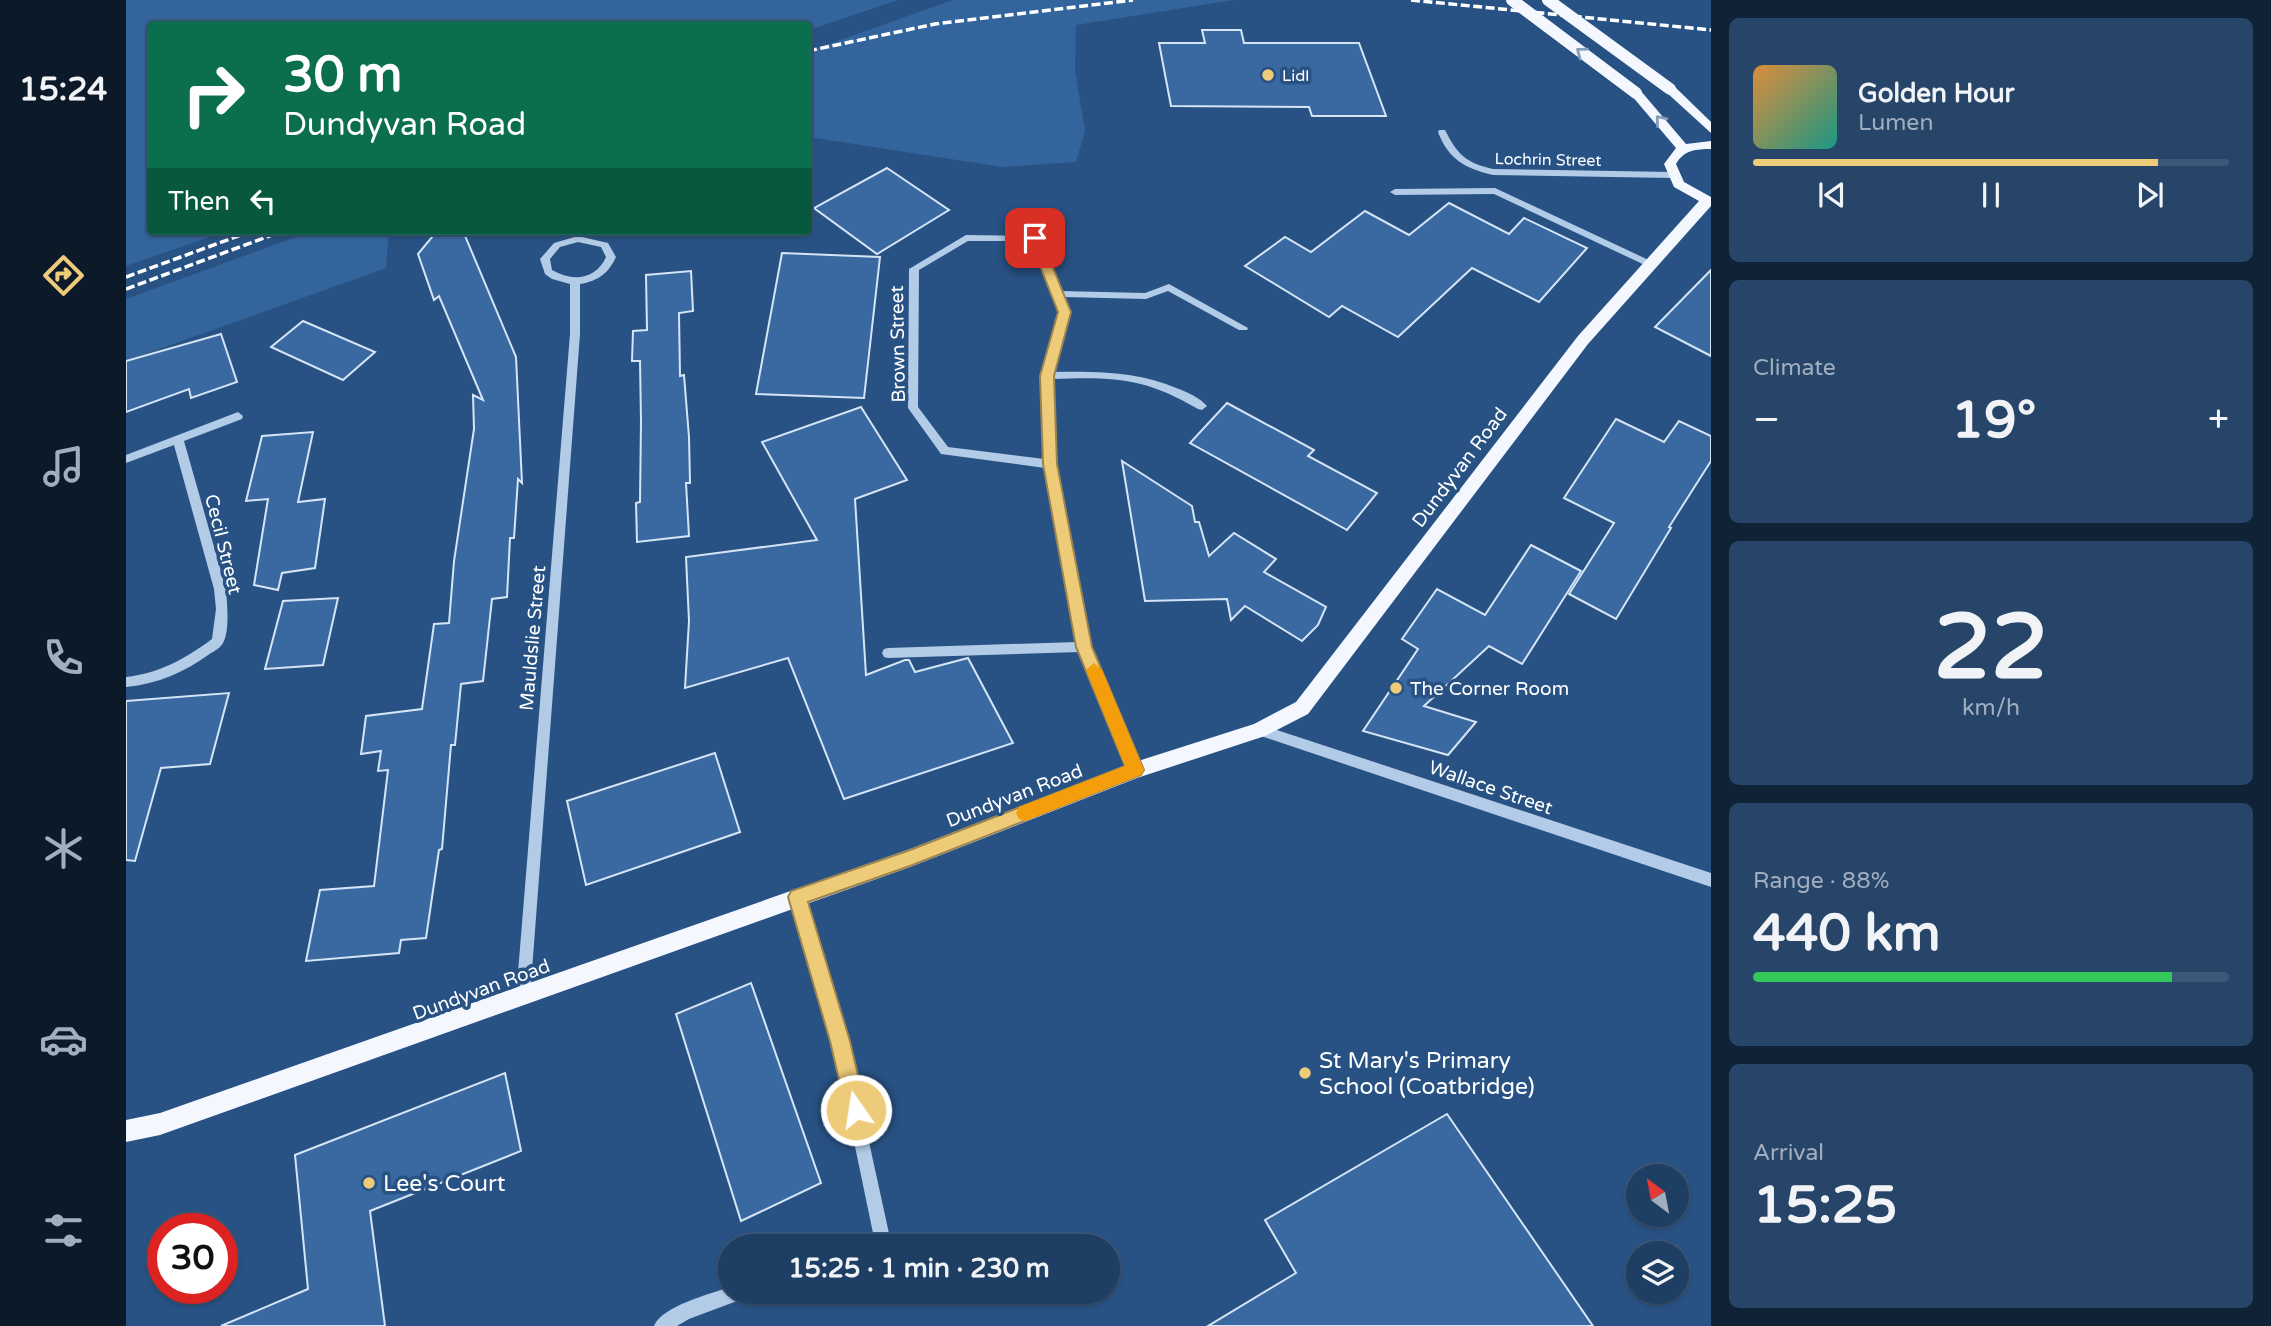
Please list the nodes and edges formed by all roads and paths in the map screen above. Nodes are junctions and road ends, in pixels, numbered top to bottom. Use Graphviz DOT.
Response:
graph roads {
  1 [pos="1512,0"];
  2 [pos="1548,0"];
  3 [pos="1711,129"];
  4 [pos="1442,132"];
  5 [pos="1711,145"];
  6 [pos="1683,149"];
  7 [pos="1673,175"];
  8 [pos="1395,192"];
  9 [pos="1709,201"];
  10 [pos="1653,265"];
  11 [pos="575,281"];
  12 [pos="1059,294"];
  13 [pos="1243,328"];
  14 [pos="1047,376"];
  15 [pos="1202,406"];
  16 [pos="238,416"];
  17 [pos="178,439"];
  18 [pos="126,459"];
  19 [pos="1050,464"];
  20 [pos="1084,647"];
  21 [pos="888,653"];
  22 [pos="126,682"];
  23 [pos="1259,730"];
  24 [pos="1135,770"];
  25 [pos="1711,880"];
  26 [pos="797,897"];
  27 [pos="523,997"];
  28 [pos="126,1131"];
  29 [pos="881,1234"];
  30 [pos="718,1299"];
  31 [pos="662,1326"];
  6 -- 1 [label="main road, one-way, bridge"];
  2 -- 3 [label="main road, bridge"];
  4 -- 7 [label="street, Lochrin Street"];
  5 -- 6 [label="main road"];
  6 -- 7 [label="main road"];
  7 -- 9 [label="main road"];
  8 -- 10 [label="street"];
  9 -- 10 [label="main road, Dundyvan Road"];
  10 -- 23 [label="main road, Dundyvan Road"];
  11 -- 11 [label="street"];
  11 -- 27 [label="street, Mauldslie Street"];
  12 -- 13 [label="street"];
  12 -- 14 [label="street, Brown Street"];
  12 -- 19 [label="street, Brown Street"];
  14 -- 15 [label="street"];
  14 -- 19 [label="street, Brown Street"];
  16 -- 17 [label="street"];
  17 -- 18 [label="street"];
  17 -- 22 [label="street, Cecil Street"];
  19 -- 20 [label="street, Brown Street"];
  20 -- 21 [label="street"];
  20 -- 24 [label="street, Brown Street"];
  23 -- 24 [label="main road, Dundyvan Road"];
  23 -- 25 [label="street, Wallace Street"];
  24 -- 26 [label="main road, Dundyvan Road"];
  26 -- 27 [label="main road, Dundyvan Road"];
  26 -- 29 [label="street"];
  27 -- 28 [label="main road, Dundyvan Road"];
  30 -- 31 [label="street"];
}
